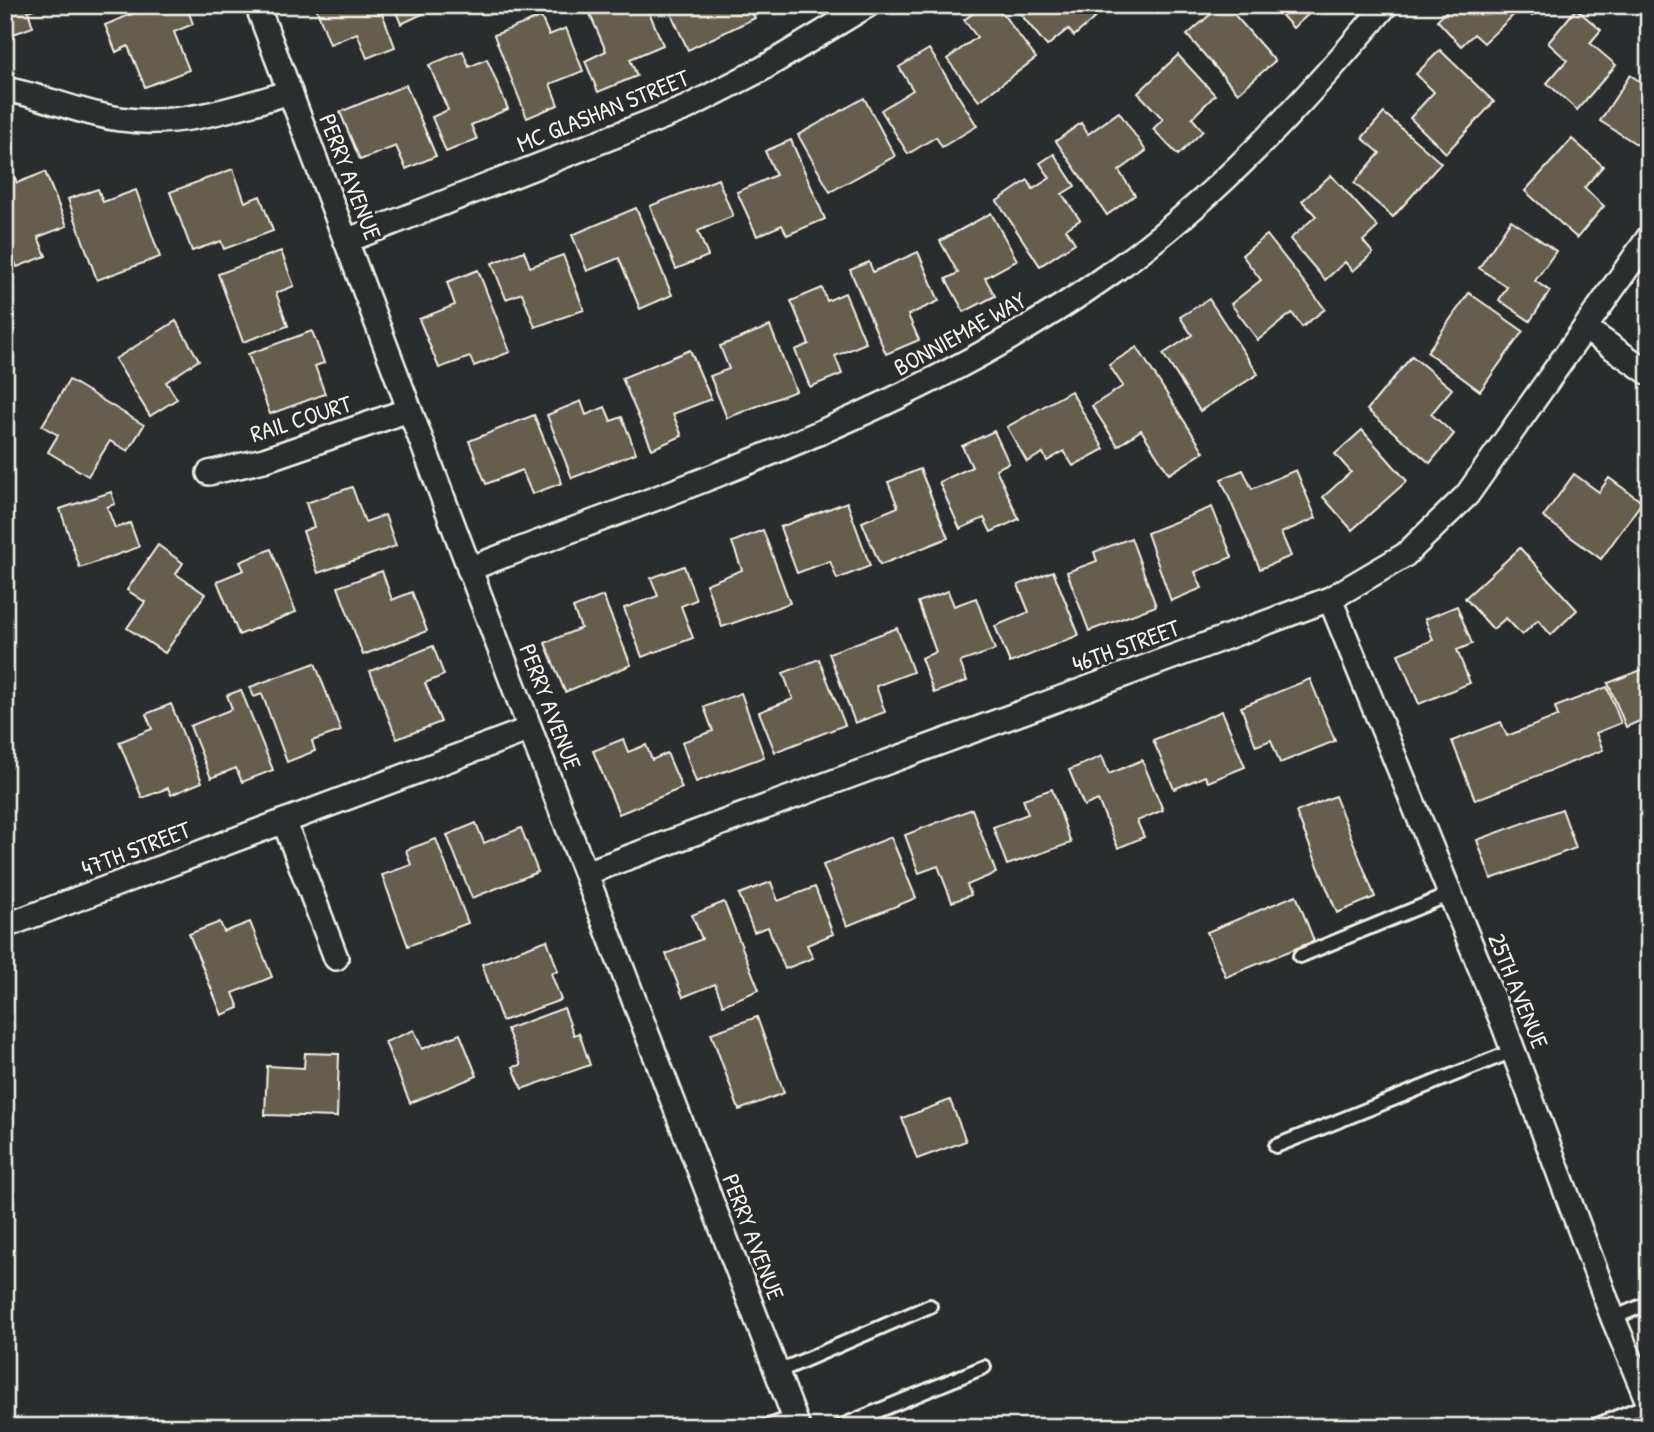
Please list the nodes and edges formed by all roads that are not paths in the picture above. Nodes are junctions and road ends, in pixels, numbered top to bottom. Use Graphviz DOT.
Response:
graph roads {
  1 [pos="257,5"];
  2 [pos="868,5"];
  3 [pos="1386,5"];
  4 [pos="5,89"];
  5 [pos="290,92"];
  6 [pos="1649,237"];
  7 [pos="346,241"];
  8 [pos="1586,329"];
  9 [pos="1649,373"];
  10 [pos="409,410"];
  11 [pos="209,473"];
  12 [pos="469,569"];
  13 [pos="1330,599"];
  14 [pos="530,729"];
  15 [pos="284,821"];
  16 [pos="586,873"];
  17 [pos="1451,894"];
  18 [pos="5,926"];
  19 [pos="1300,956"];
  20 [pos="336,958"];
  21 [pos="1514,1051"];
  22 [pos="1276,1146"];
  23 [pos="1649,1303"];
  24 [pos="930,1306"];
  25 [pos="1613,1318"];
  26 [pos="984,1367"];
  27 [pos="777,1372"];
  28 [pos="1649,1404"];
  29 [pos="796,1422"];
  30 [pos="766,1427"];
  31 [pos="839,1427"];
  32 [pos="1592,1427"];
  1 -- 5 [label="street, PERRY AVENUE"];
  2 -- 7 [label="street, MC GLASHAN STREET"];
  3 -- 12 [label="street, BONNIEMAE WAY"];
  4 -- 5 [label="street"];
  5 -- 7 [label="street, PERRY AVENUE"];
  6 -- 8 [label="street, 46TH STREET"];
  7 -- 10 [label="street, PERRY AVENUE"];
  8 -- 9 [label="street"];
  8 -- 13 [label="street, 46TH STREET"];
  10 -- 11 [label="street, RAIL COURT"];
  10 -- 12 [label="street, PERRY AVENUE"];
  12 -- 14 [label="street, PERRY AVENUE"];
  13 -- 16 [label="street, 46TH STREET"];
  13 -- 17 [label="street, 25TH AVENUE"];
  14 -- 15 [label="street, 47TH STREET"];
  14 -- 16 [label="street, PERRY AVENUE"];
  15 -- 18 [label="street, 47TH STREET"];
  15 -- 20 [label="street"];
  16 -- 27 [label="street, PERRY AVENUE"];
  17 -- 19 [label="lane"];
  17 -- 21 [label="street, 25TH AVENUE"];
  21 -- 22 [label="lane"];
  21 -- 25 [label="street, 25TH AVENUE"];
  23 -- 25 [label="lane"];
  24 -- 27 [label="lane"];
  25 -- 28 [label="street, 25TH AVENUE"];
  26 -- 31 [label="lane"];
  27 -- 29 [label="street, PERRY AVENUE"];
  28 -- 32 [label="lane"];
  29 -- 30 [label="lane"];
}
